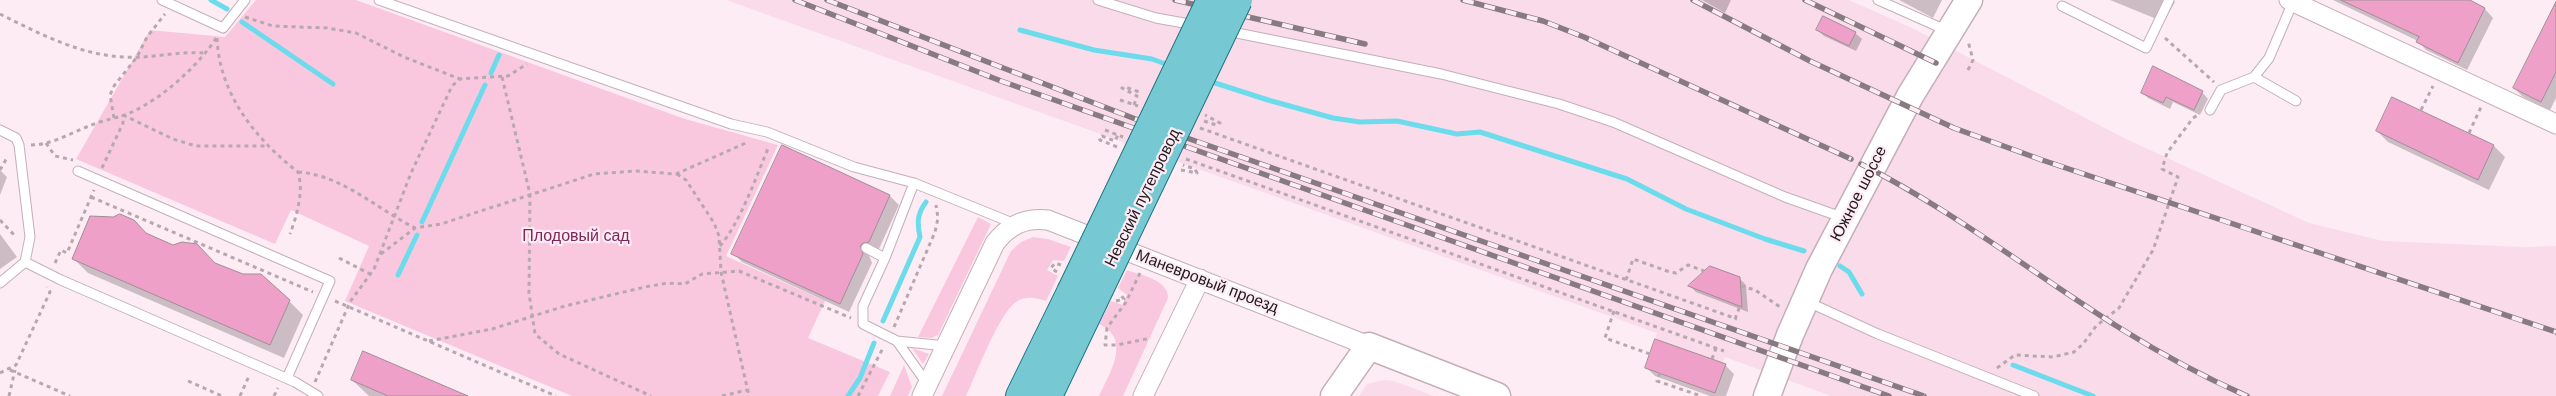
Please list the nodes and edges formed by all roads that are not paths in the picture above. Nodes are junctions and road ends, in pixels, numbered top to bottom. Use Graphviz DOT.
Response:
graph roads {
  1 [pos="162,0"];
  2 [pos="245,0"];
  3 [pos="379,0"];
  4 [pos="1098,0"];
  5 [pos="1211,0"];
  6 [pos="1238,0"];
  7 [pos="1878,0"];
  8 [pos="1969,0"];
  9 [pos="2169,0"];
  10 [pos="2291,1"];
  11 [pos="2062,6"];
  12 [pos="1939,27"];
  13 [pos="2254,77"];
  14 [pos="2296,101"];
  15 [pos="2210,110"];
  16 [pos="2556,124"];
  17 [pos="0,130"];
  18 [pos="78,171"];
  19 [pos="914,183"];
  20 [pos="1846,219"];
  21 [pos="1015,224"];
  22 [pos="866,248"];
  23 [pos="885,258"];
  24 [pos="25,262"];
  25 [pos="1200,279"];
  26 [pos="0,283"];
  27 [pos="1082,297"];
  28 [pos="1795,306"];
  29 [pos="893,339"];
  30 [pos="946,346"];
  31 [pos="1369,346"];
  32 [pos="287,378"];
  33 [pos="925,390"];
  34 [pos="314,394"];
  35 [pos="1020,396"];
  36 [pos="1048,396"];
  37 [pos="1143,396"];
  38 [pos="1334,396"];
  39 [pos="1497,396"];
  40 [pos="1766,396"];
  41 [pos="2034,396"];
  1 -- 2 [label="lane"];
  3 -- 19 [label="lane"];
  4 -- 20 [label="lane"];
  5 -- 27 [label="main road, Невский путепровод, bridge"];
  6 -- 27 [label="main road, Невский путепровод, bridge"];
  7 -- 12 [label="lane"];
  8 -- 20 [label="street, Южное шоссе"];
  9 -- 11 [label="lane"];
  10 -- 13 [label="lane"];
  10 -- 16 [label="street"];
  13 -- 14 [label="lane"];
  13 -- 15 [label="lane"];
  17 -- 24 [label="lane"];
  18 -- 32 [label="lane"];
  19 -- 21 [label="lane"];
  19 -- 23 [label="lane"];
  20 -- 28 [label="street, Южное шоссе"];
  21 -- 25 [label="street, Маневровый проезд"];
  21 -- 30 [label="street, Маневровый проезд"];
  22 -- 23 [label="lane"];
  23 -- 29 [label="lane"];
  24 -- 26 [label="lane"];
  24 -- 32 [label="lane"];
  25 -- 31 [label="street, Маневровый проезд"];
  25 -- 37 [label="street"];
  27 -- 35 [label="main road, Невский путепровод"];
  27 -- 36 [label="main road, Невский путепровод"];
  28 -- 40 [label="street, Южное шоссе"];
  28 -- 41 [label="lane"];
  29 -- 30 [label="lane"];
  29 -- 33 [label="lane"];
  30 -- 33 [label="street, Маневровый проезд"];
  31 -- 38 [label="street"];
  31 -- 39 [label="street, Маневровый проезд"];
  32 -- 34 [label="lane"];
}
